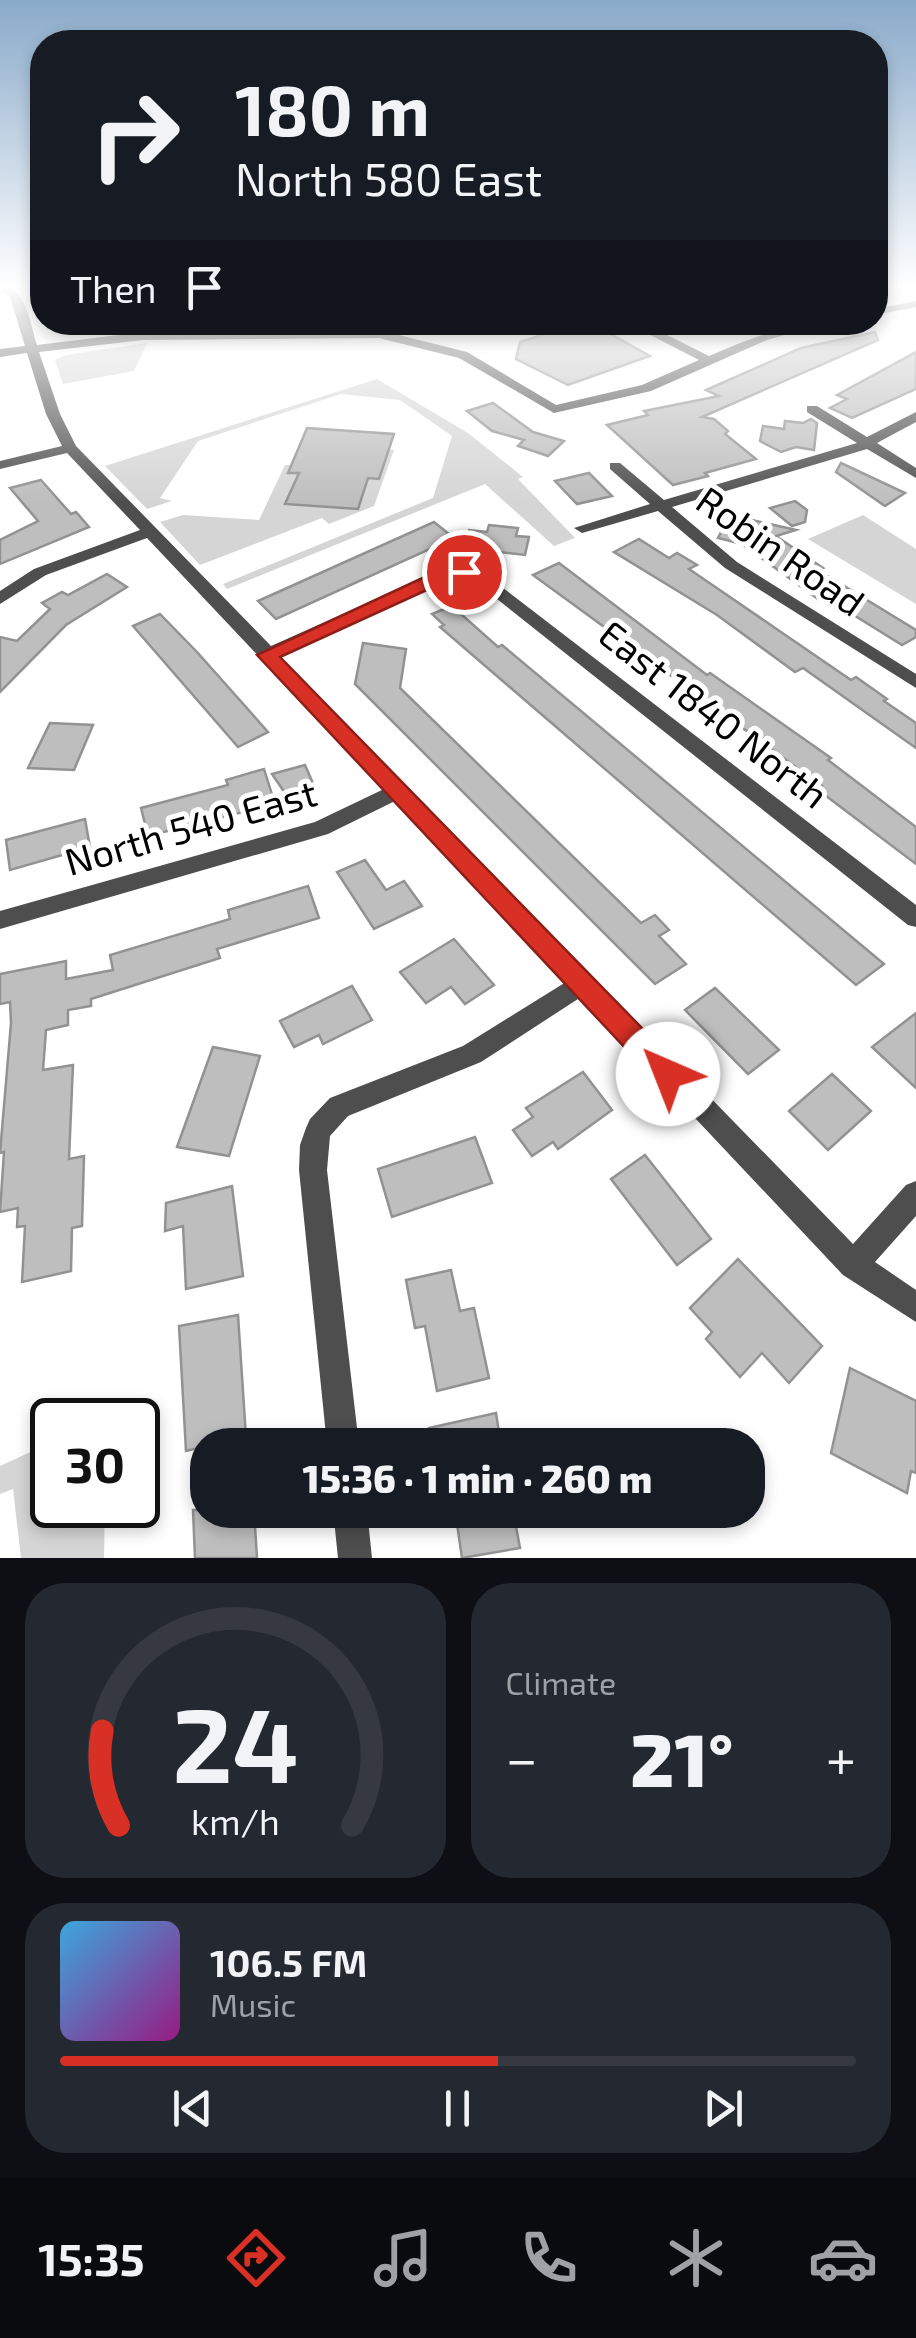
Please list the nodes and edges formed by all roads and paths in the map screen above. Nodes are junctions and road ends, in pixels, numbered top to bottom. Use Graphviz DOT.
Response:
graph roads {
  1 [pos="35,358"];
  2 [pos="467,358"];
  3 [pos="703,358"];
  4 [pos="717,358"];
  5 [pos="710,361"];
  6 [pos="812,409"];
  7 [pos="916,416"];
  8 [pos="868,444"];
  9 [pos="70,448"];
  10 [pos="0,464"];
  11 [pos="615,466"];
  12 [pos="916,474"];
  13 [pos="658,506"];
  14 [pos="582,528"];
  15 [pos="149,532"];
  16 [pos="0,598"];
  17 [pos="267,655"];
  18 [pos="916,682"];
  19 [pos="397,791"];
  20 [pos="916,918"];
  21 [pos="0,920"];
  22 [pos="582,984"];
  23 [pos="916,1194"];
  24 [pos="853,1265"];
  25 [pos="916,1307"];
  26 [pos="340,1428"];
  27 [pos="352,1528"];
  28 [pos="355,1558"];
  1 -- 9 [label="street"];
  2 -- 5 [label="street"];
  3 -- 5 [label="street"];
  4 -- 5 [label="street"];
  6 -- 8 [label="street"];
  7 -- 8 [label="street"];
  8 -- 12 [label="street"];
  8 -- 13 [label="street"];
  9 -- 10 [label="street"];
  9 -- 15 [label="street"];
  11 -- 13 [label="street, Robin Road"];
  13 -- 14 [label="street"];
  13 -- 18 [label="street, Robin Road"];
  15 -- 16 [label="street"];
  15 -- 17 [label="street"];
  17 -- 19 [label="street"];
  17 -- 20 [label="street, East 1840 North"];
  19 -- 21 [label="street, North 540 East"];
  19 -- 22 [label="street"];
  22 -- 24 [label="street"];
  22 -- 26 [label="street"];
  23 -- 24 [label="street"];
  24 -- 25 [label="street"];
  27 -- 28 [label="street"];
}
